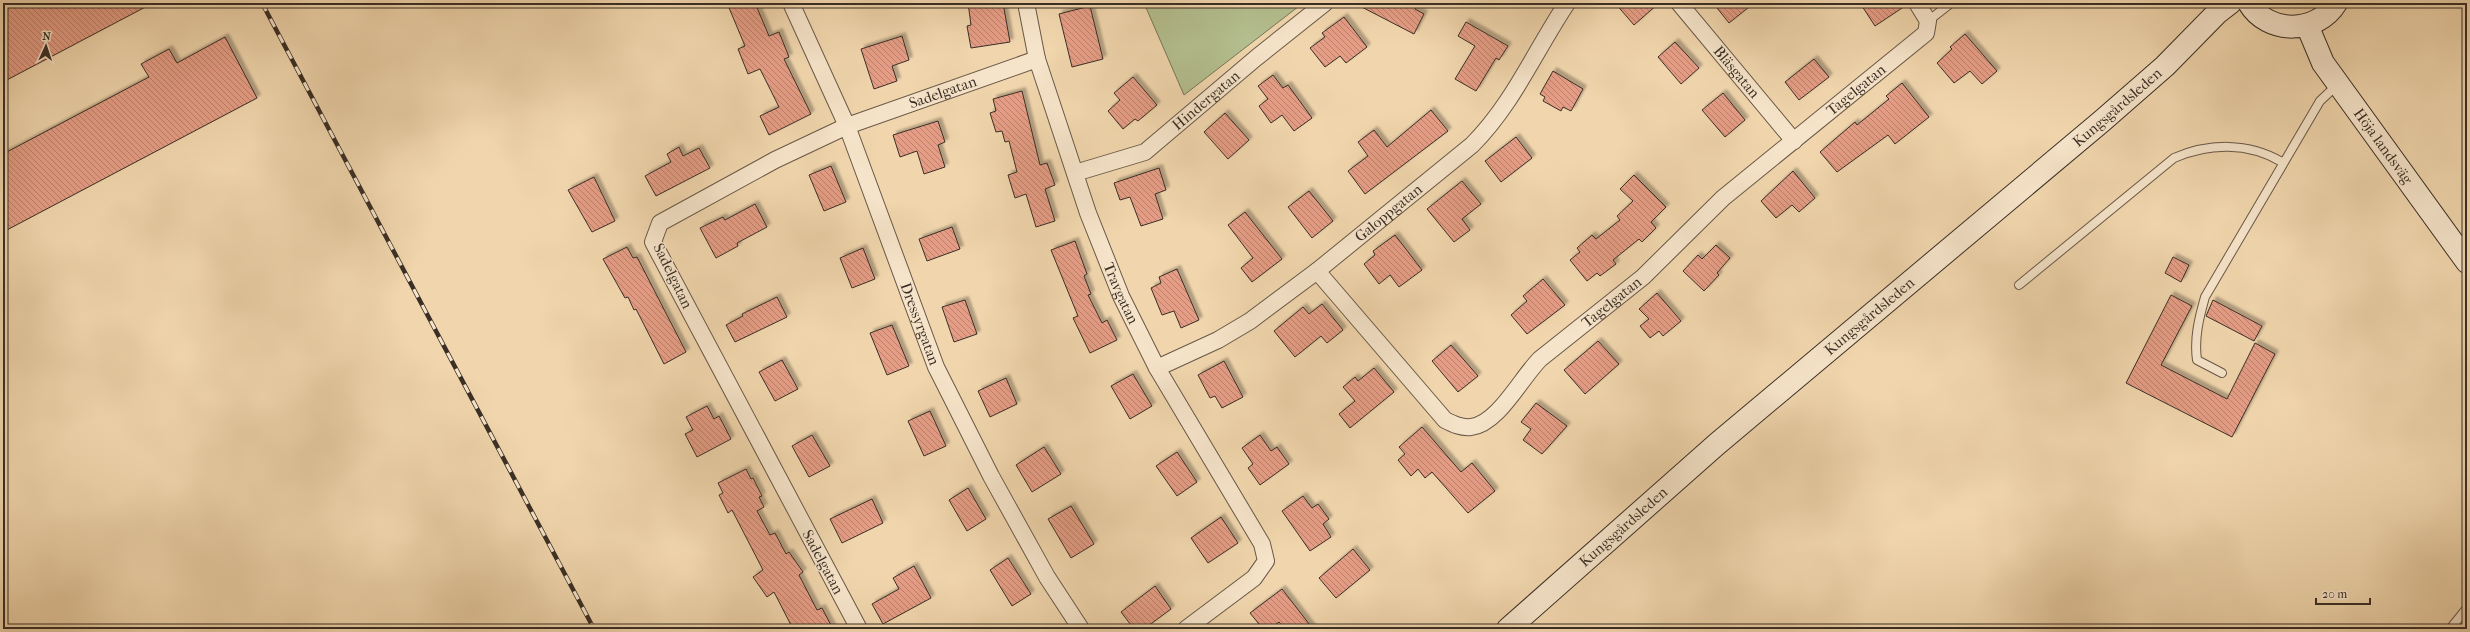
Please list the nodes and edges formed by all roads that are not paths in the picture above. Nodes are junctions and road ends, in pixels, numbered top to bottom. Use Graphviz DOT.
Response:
graph roads {
  1 [pos="791,3"];
  2 [pos="1026,3"];
  3 [pos="1325,3"];
  4 [pos="1567,3"];
  5 [pos="1679,3"];
  6 [pos="1917,3"];
  7 [pos="1951,3"];
  8 [pos="2230,3"];
  9 [pos="2249,3"];
  10 [pos="2336,3"];
  11 [pos="2307,25"];
  12 [pos="1927,27"];
  13 [pos="1037,59"];
  14 [pos="2338,84"];
  15 [pos="847,126"];
  16 [pos="1794,141"];
  17 [pos="2282,162"];
  18 [pos="1075,173"];
  19 [pos="2464,254"];
  20 [pos="1317,271"];
  21 [pos="2019,285"];
  22 [pos="1157,368"];
  23 [pos="2222,373"];
  24 [pos="2467,608"];
  25 [pos="859,629"];
  26 [pos="1081,629"];
  27 [pos="1186,629"];
  28 [pos="1508,629"];
  29 [pos="2450,629"];
  1 -- 15 [label="street, Dressyrgatan"];
  2 -- 13 [label="street, Travgatan"];
  3 -- 18 [label="street, Hindergatan"];
  4 -- 20 [label="street, Galoppgatan"];
  5 -- 16 [label="street, Bläsgatan"];
  6 -- 12 [label="street"];
  7 -- 12 [label="lane"];
  8 -- 28 [label="main road, Kungsgårdsleden"];
  9 -- 11 [label="main road"];
  10 -- 11 [label="main road"];
  11 -- 14 [label="main road, Höja landsväg"];
  12 -- 16 [label="street, Tagelgatan"];
  13 -- 15 [label="street, Sadelgatan"];
  13 -- 18 [label="street, Travgatan"];
  14 -- 17 [label="lane"];
  14 -- 19 [label="main road, Höja landsväg"];
  15 -- 25 [label="street, Sadelgatan"];
  15 -- 26 [label="street, Dressyrgatan"];
  16 -- 20 [label="street, Tagelgatan"];
  17 -- 21 [label="lane"];
  17 -- 23 [label="lane"];
  18 -- 22 [label="street, Travgatan"];
  20 -- 22 [label="street, Galoppgatan"];
  22 -- 27 [label="street, Travgatan"];
  24 -- 29 [label="lane"];
}
